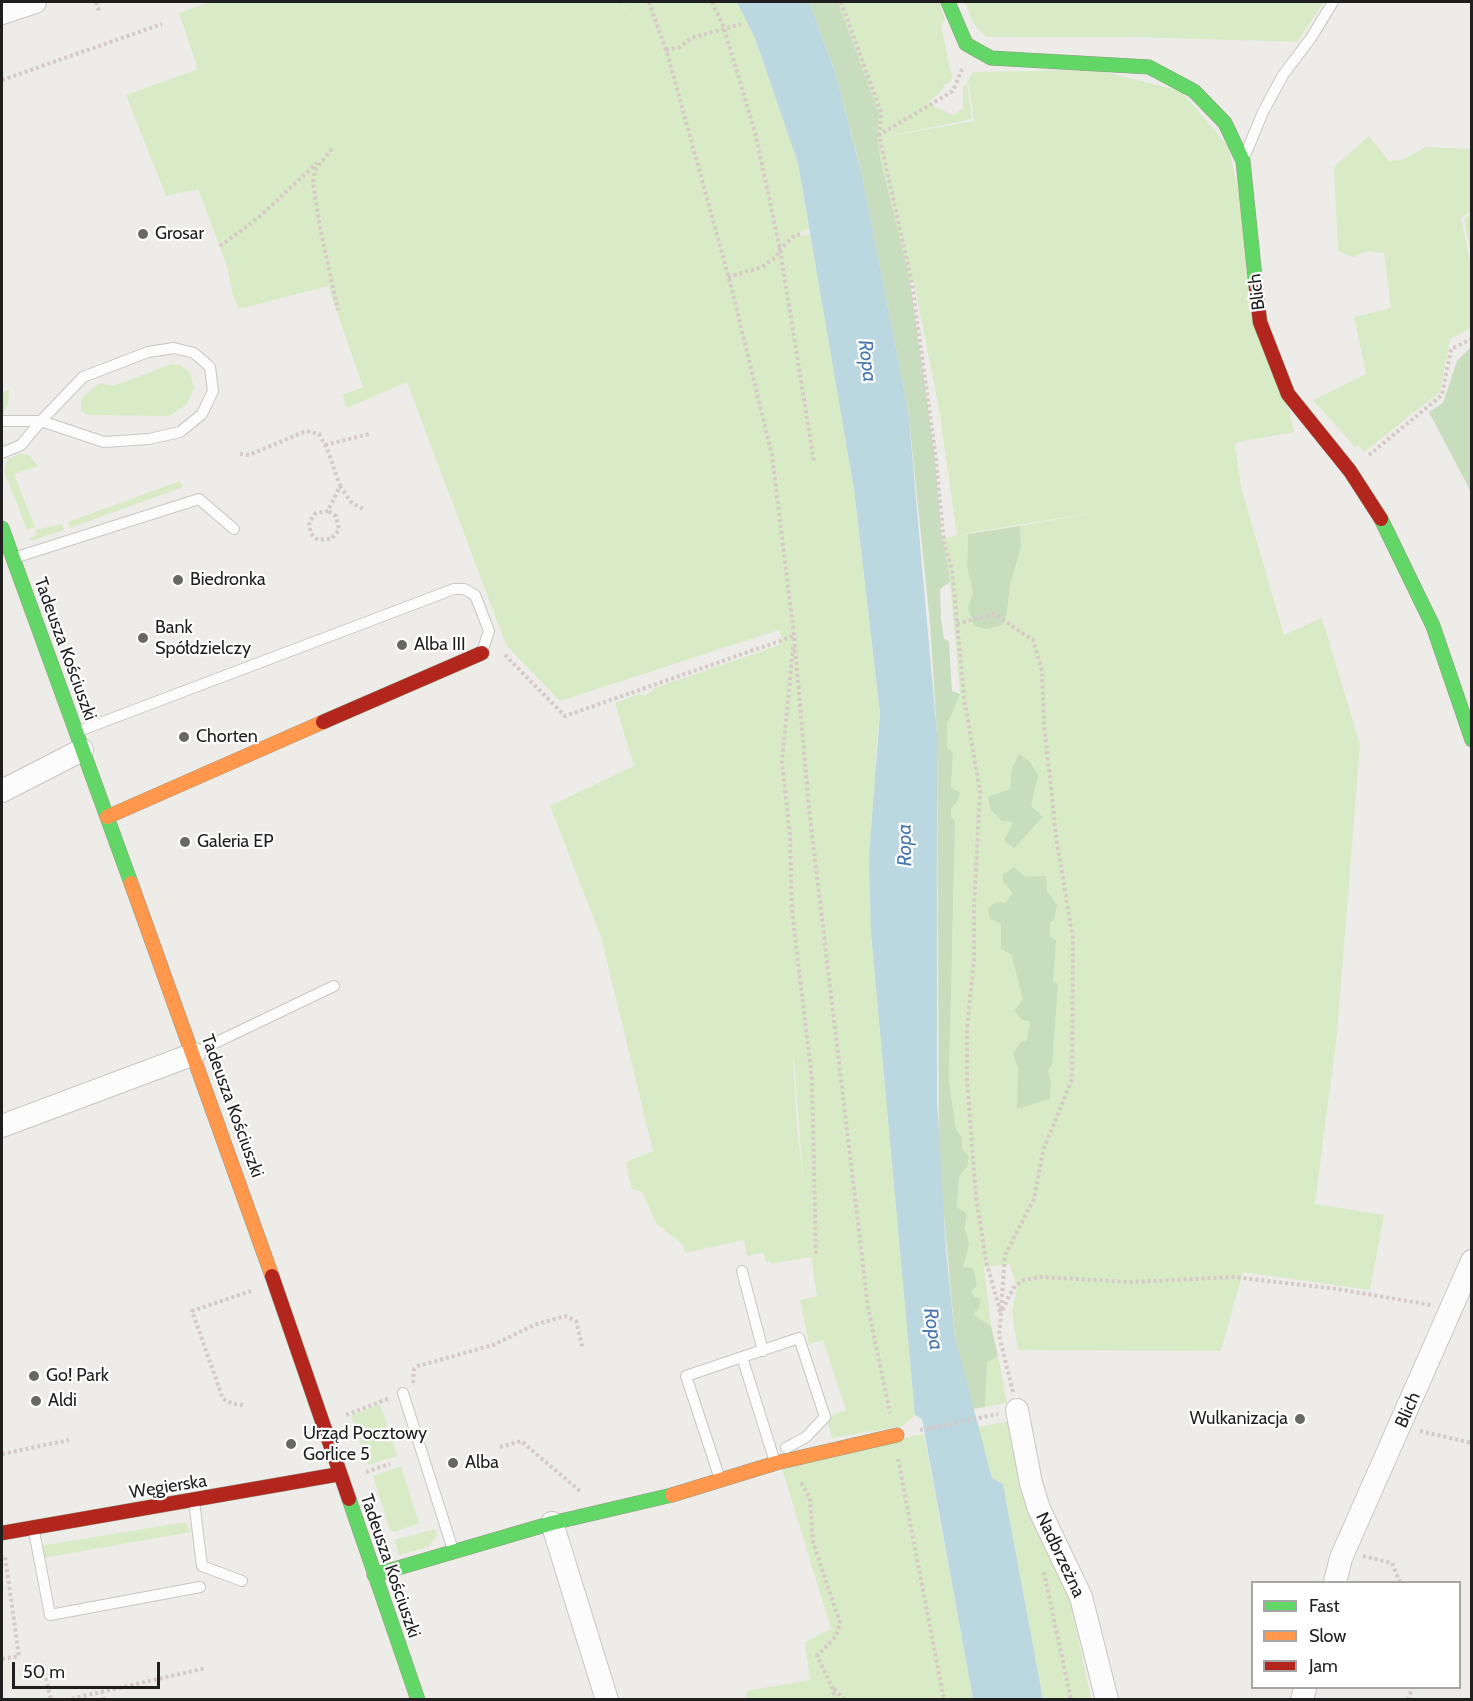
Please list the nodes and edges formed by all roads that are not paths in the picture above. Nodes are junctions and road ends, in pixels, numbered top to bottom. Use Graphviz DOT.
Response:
graph roads {
  1 [pos="34,2"];
  2 [pos="948,2"];
  3 [pos="1332,2"];
  4 [pos="2,13"];
  5 [pos="1243,161"];
  6 [pos="2,421"];
  7 [pos="41,421"];
  8 [pos="2,453"];
  9 [pos="2,528"];
  10 [pos="234,528"];
  11 [pos="7,560"];
  12 [pos="482,652"];
  13 [pos="1472,740"];
  14 [pos="79,741"];
  15 [pos="2,791"];
  16 [pos="107,817"];
  17 [pos="334,986"];
  18 [pos="194,1054"];
  19 [pos="2,1126"];
  20 [pos="1472,1261"];
  21 [pos="742,1271"];
  22 [pos="763,1351"];
  23 [pos="742,1357"];
  24 [pos="403,1393"];
  25 [pos="1010,1411"];
  26 [pos="895,1436"];
  27 [pos="778,1460"];
  28 [pos="340,1474"];
  29 [pos="720,1479"];
  30 [pos="194,1501"];
  31 [pos="552,1523"];
  32 [pos="33,1527"];
  33 [pos="3,1540"];
  34 [pos="454,1552"];
  35 [pos="374,1575"];
  36 [pos="242,1581"];
  37 [pos="1335,1581"];
  38 [pos="200,1587"];
  39 [pos="418,1700"];
  40 [pos="607,1700"];
  41 [pos="1107,1700"];
  1 -- 4 [label="street"];
  2 -- 5 [label="street, Blich"];
  3 -- 5 [label="lane"];
  5 -- 13 [label="street, Blich"];
  6 -- 7 [label="lane"];
  7 -- 7 [label="lane"];
  7 -- 8 [label="lane"];
  9 -- 11 [label="street, Tadeusza Kościuszki"];
  10 -- 11 [label="lane"];
  11 -- 14 [label="street, Tadeusza Kościuszki"];
  12 -- 14 [label="lane"];
  12 -- 16 [label="street"];
  14 -- 15 [label="street"];
  14 -- 16 [label="street, Tadeusza Kościuszki"];
  16 -- 18 [label="street, Tadeusza Kościuszki"];
  17 -- 18 [label="lane"];
  18 -- 19 [label="street"];
  18 -- 28 [label="street, Tadeusza Kościuszki"];
  20 -- 37 [label="street, Blich"];
  21 -- 22 [label="lane"];
  22 -- 23 [label="lane"];
  22 -- 27 [label="lane"];
  23 -- 27 [label="lane"];
  23 -- 29 [label="lane"];
  24 -- 34 [label="lane"];
  25 -- 41 [label="street, Nadbrzeżna"];
  26 -- 27 [label="street"];
  27 -- 29 [label="street"];
  28 -- 30 [label="street, Węgierska"];
  28 -- 35 [label="street, Tadeusza Kościuszki"];
  29 -- 31 [label="street"];
  30 -- 32 [label="street, Węgierska"];
  30 -- 36 [label="lane"];
  31 -- 34 [label="street"];
  31 -- 40 [label="street"];
  32 -- 33 [label="street, Węgierska"];
  32 -- 38 [label="lane"];
  34 -- 35 [label="street"];
  35 -- 39 [label="street, Tadeusza Kościuszki"];
}
